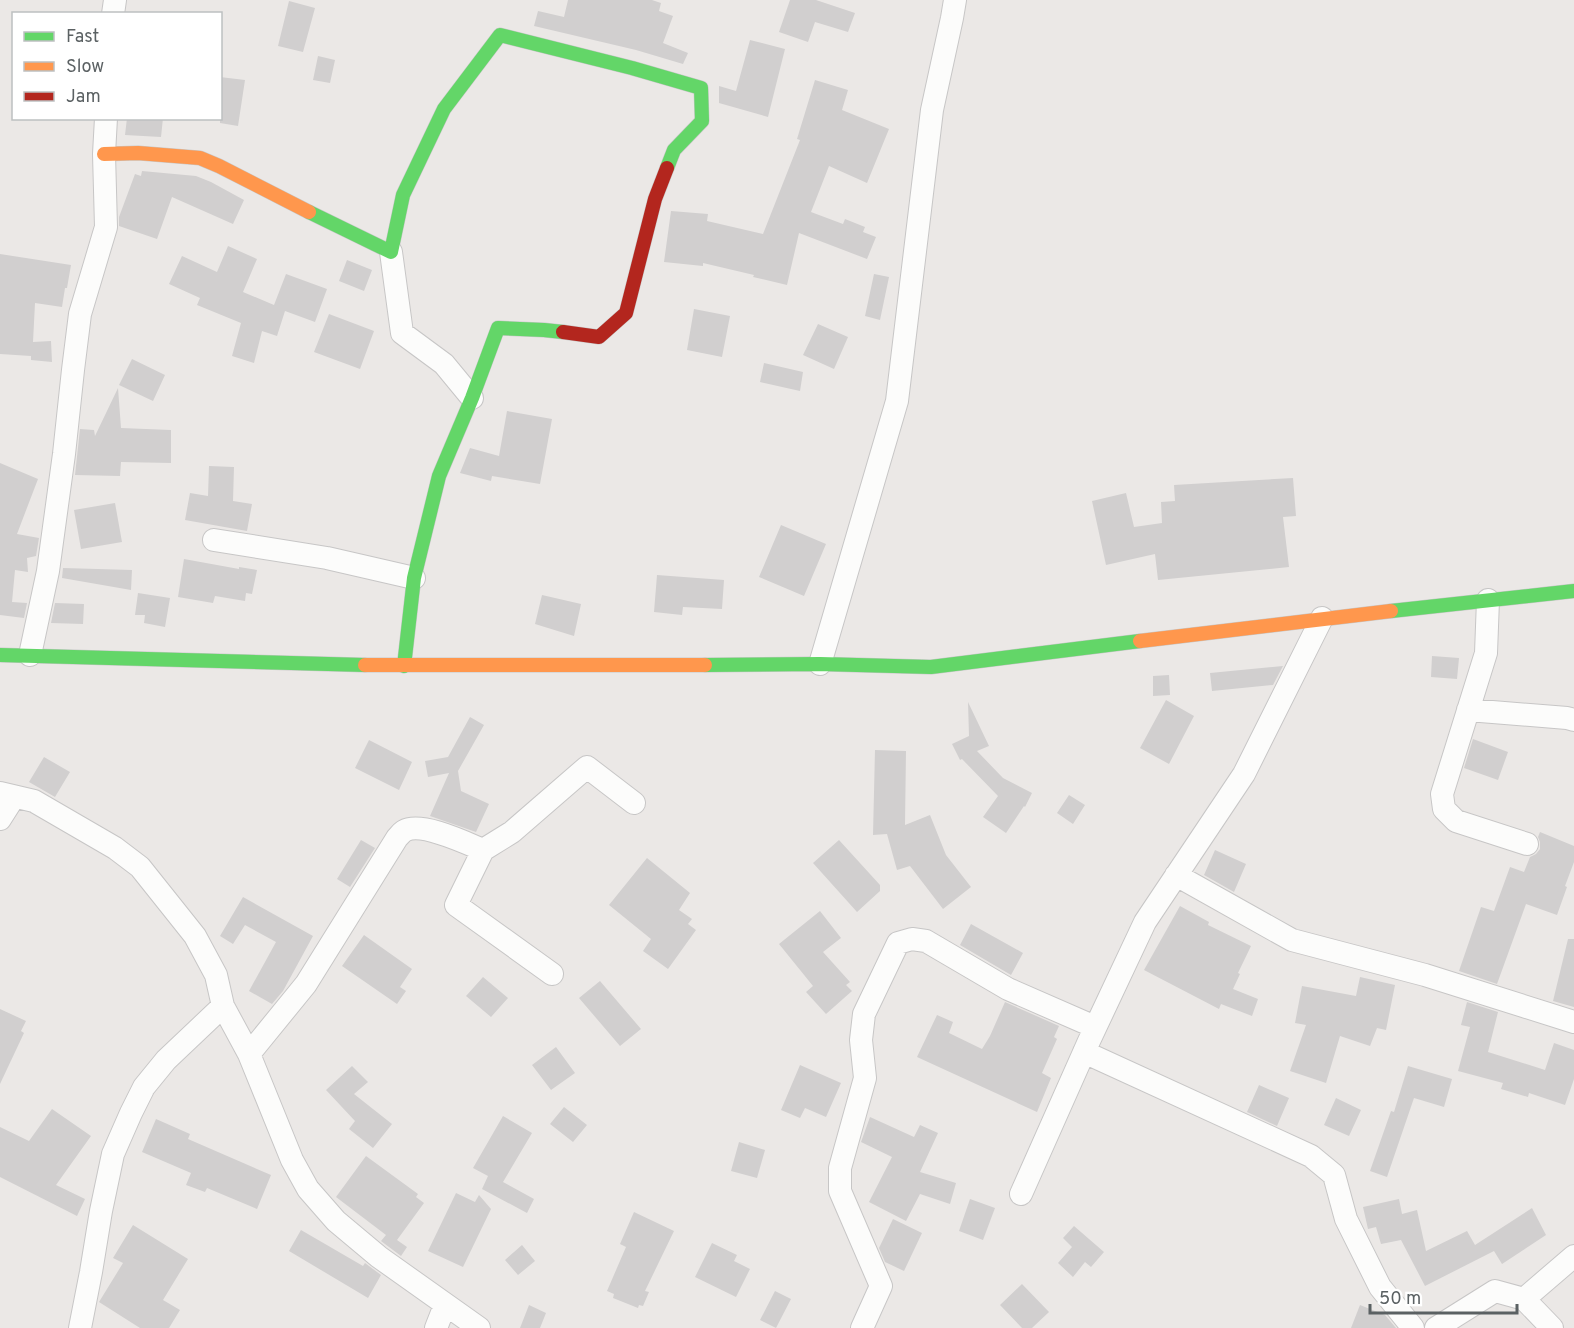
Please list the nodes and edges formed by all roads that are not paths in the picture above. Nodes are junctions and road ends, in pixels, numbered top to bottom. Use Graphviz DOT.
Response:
graph roads {
  1 [pos="955,0"];
  2 [pos="106,120"];
  3 [pos="104,154"];
  4 [pos="391,252"];
  5 [pos="472,398"];
  6 [pos="214,540"];
  7 [pos="414,578"];
  8 [pos="1574,591"];
  9 [pos="1488,600"];
  10 [pos="1322,618"];
  11 [pos="0,655"];
  12 [pos="30,655"];
  13 [pos="820,664"];
  14 [pos="404,666"];
  15 [pos="1468,710"];
  16 [pos="1574,720"];
  17 [pos="7,795"];
  18 [pos="634,803"];
  19 [pos="0,819"];
  20 [pos="1527,844"];
  21 [pos="483,850"];
  22 [pos="1176,875"];
  23 [pos="552,974"];
  24 [pos="223,1006"];
  25 [pos="1574,1022"];
  26 [pos="1095,1027"];
  27 [pos="1084,1052"];
  28 [pos="249,1054"];
  29 [pos="1021,1194"];
  30 [pos="1574,1256"];
  31 [pos="1524,1299"];
  32 [pos="445,1305"];
  33 [pos="80,1328"];
  34 [pos="436,1328"];
  35 [pos="479,1328"];
  36 [pos="862,1328"];
  37 [pos="1413,1328"];
  38 [pos="1436,1328"];
  39 [pos="1552,1328"];
  1 -- 13 [label="street"];
  2 -- 3 [label="street"];
  3 -- 4 [label="main road"];
  3 -- 12 [label="street"];
  4 -- 5 [label="street"];
  4 -- 5 [label="main road"];
  5 -- 7 [label="main road"];
  6 -- 7 [label="street"];
  7 -- 14 [label="main road"];
  8 -- 9 [label="main road"];
  9 -- 10 [label="main road"];
  9 -- 15 [label="street"];
  10 -- 13 [label="main road"];
  10 -- 22 [label="street"];
  11 -- 12 [label="main road"];
  12 -- 14 [label="main road"];
  13 -- 14 [label="main road"];
  15 -- 16 [label="street"];
  15 -- 20 [label="street"];
  17 -- 19 [label="street"];
  17 -- 24 [label="street"];
  18 -- 21 [label="street"];
  21 -- 23 [label="street"];
  21 -- 28 [label="street"];
  22 -- 25 [label="street"];
  22 -- 26 [label="street"];
  24 -- 28 [label="street"];
  24 -- 33 [label="street"];
  26 -- 27 [label="street"];
  26 -- 36 [label="street"];
  27 -- 29 [label="street"];
  27 -- 37 [label="street"];
  28 -- 32 [label="street"];
  30 -- 31 [label="street"];
  31 -- 38 [label="street"];
  31 -- 39 [label="street"];
  32 -- 34 [label="street"];
  32 -- 35 [label="street"];
}
